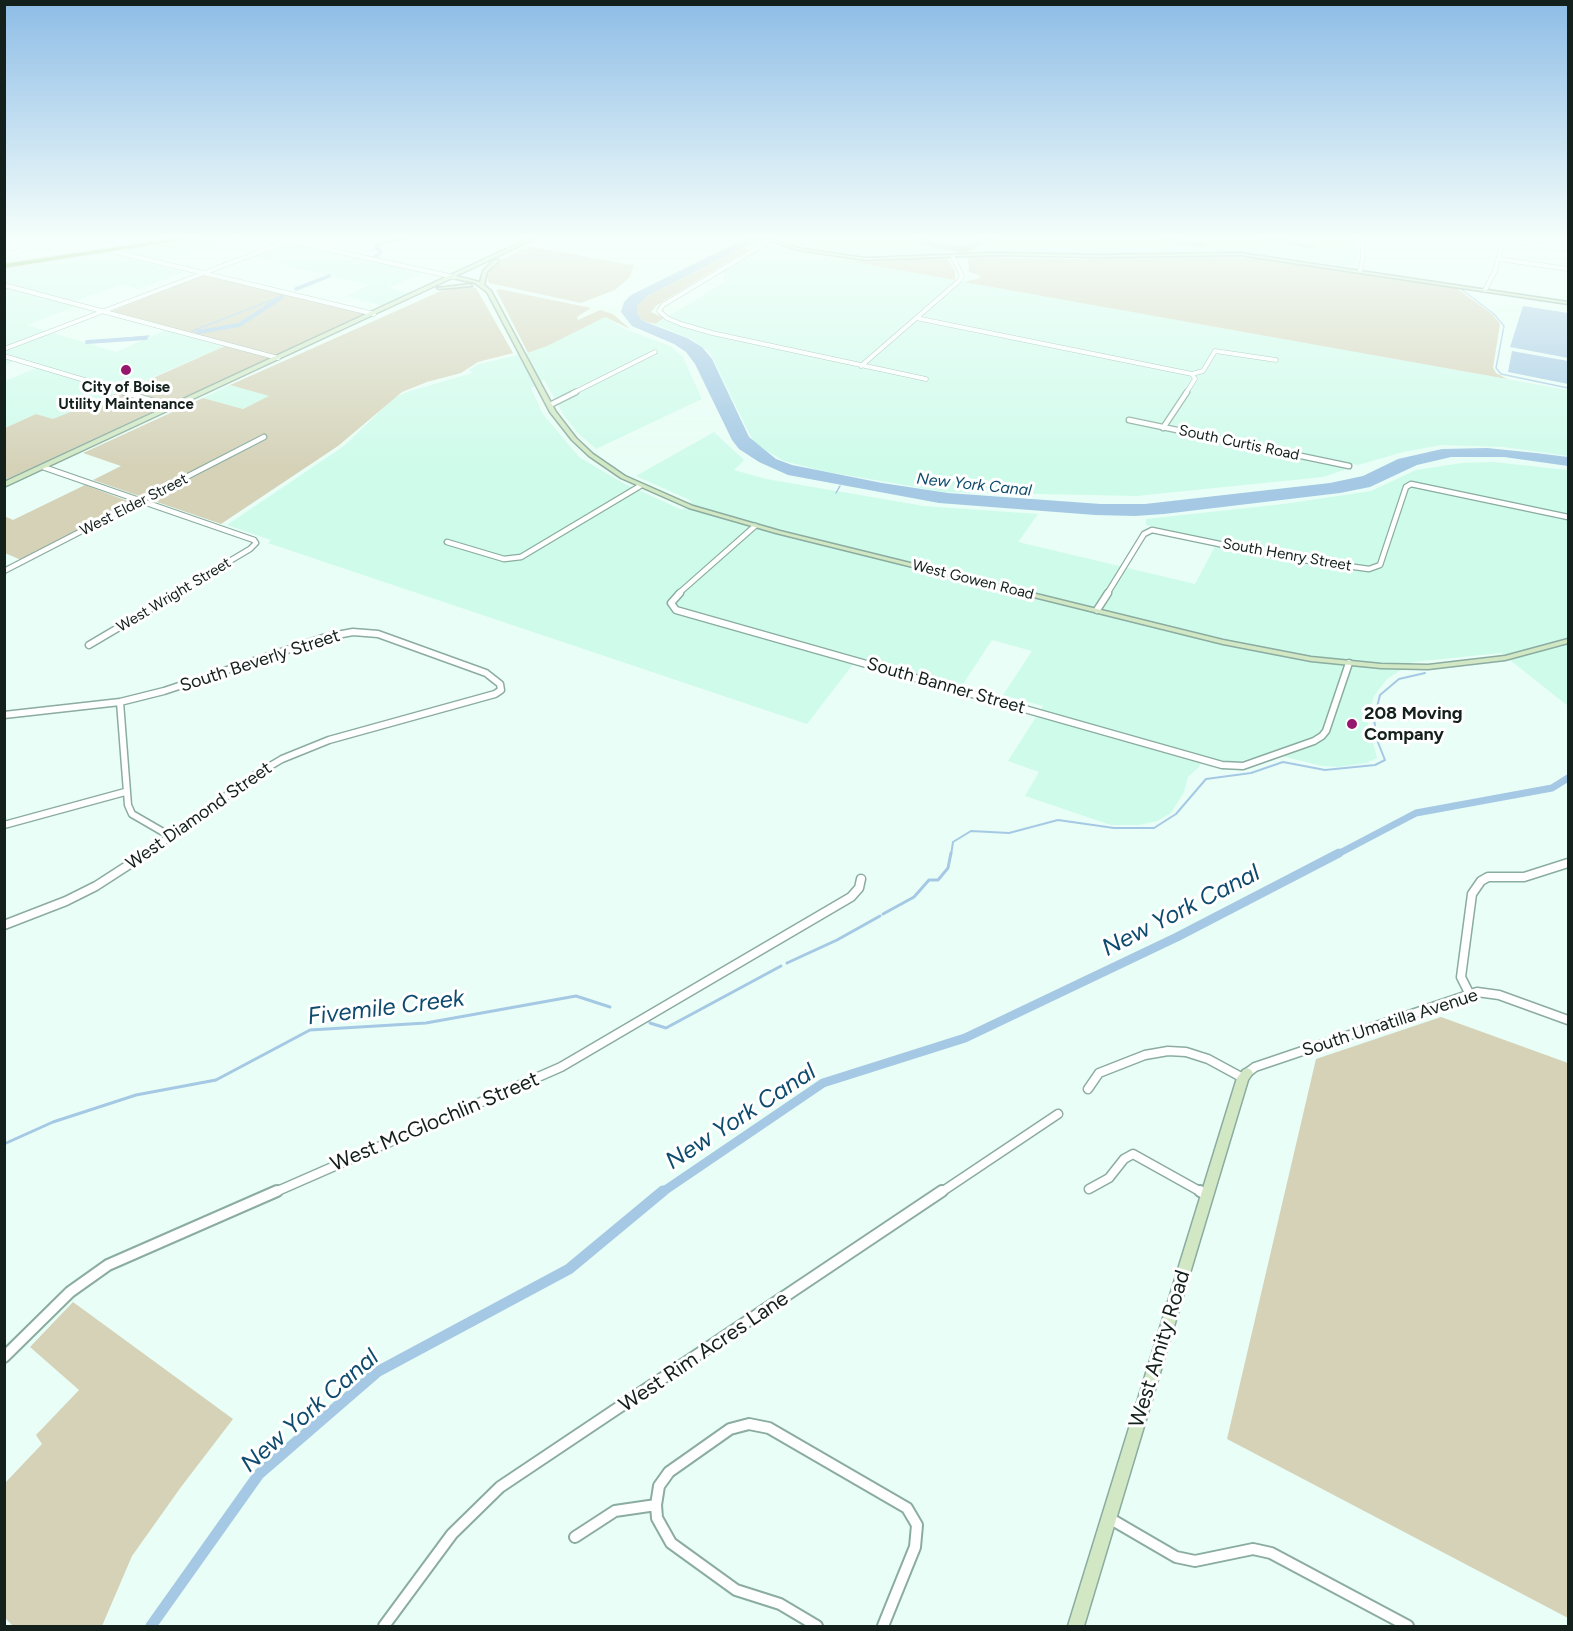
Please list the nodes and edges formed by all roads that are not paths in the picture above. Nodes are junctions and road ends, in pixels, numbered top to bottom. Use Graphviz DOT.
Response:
graph roads {
  1 [pos="96,314"];
  2 [pos="116,314"];
  3 [pos="374,314"];
  4 [pos="500,314"];
  5 [pos="663,314"];
  6 [pos="921,314"];
  7 [pos="916,318"];
  8 [pos="4,349"];
  9 [pos="655,352"];
  10 [pos="4,356"];
  11 [pos="278,358"];
  12 [pos="1276,360"];
  13 [pos="861,366"];
  14 [pos="1192,374"];
  15 [pos="926,379"];
  16 [pos="550,405"];
  17 [pos="173,407"];
  18 [pos="1129,420"];
  19 [pos="1163,428"];
  20 [pos="264,437"];
  21 [pos="1349,466"];
  22 [pos="43,467"];
  23 [pos="4,485"];
  24 [pos="640,486"];
  25 [pos="143,501"];
  26 [pos="1569,517"];
  27 [pos="755,526"];
  28 [pos="447,542"];
  29 [pos="4,572"];
  30 [pos="1096,610"];
  31 [pos="1569,641"];
  32 [pos="89,645"];
  33 [pos="1349,663"];
  34 [pos="501,690"];
  35 [pos="120,702"];
  36 [pos="4,715"];
  37 [pos="125,792"];
  38 [pos="4,825"];
  39 [pos="171,836"];
  40 [pos="1569,863"];
  41 [pos="861,879"];
  42 [pos="4,925"];
  43 [pos="1470,995"];
  44 [pos="1569,1020"];
  45 [pos="1245,1075"];
  46 [pos="1088,1089"];
  47 [pos="1058,1114"];
  48 [pos="1089,1189"];
  49 [pos="1207,1195"];
  50 [pos="4,1358"];
  51 [pos="656,1505"];
  52 [pos="1109,1518"];
  53 [pos="575,1538"];
  54 [pos="384,1626"];
  55 [pos="817,1626"];
  56 [pos="883,1626"];
  57 [pos="1076,1626"];
  58 [pos="1408,1626"];
  1 -- 8 [label="street"];
  2 -- 11 [label="street"];
  3 -- 11 [label="main road"];
  4 -- 16 [label="main road, West Gowen Road"];
  5 -- 13 [label="street"];
  6 -- 7 [label="street"];
  7 -- 13 [label="street"];
  7 -- 14 [label="street"];
  9 -- 16 [label="street"];
  10 -- 17 [label="street"];
  11 -- 17 [label="main road"];
  12 -- 14 [label="street"];
  13 -- 15 [label="street"];
  14 -- 19 [label="street"];
  16 -- 24 [label="main road, West Gowen Road"];
  17 -- 22 [label="main road"];
  18 -- 19 [label="street, South Curtis Road"];
  19 -- 21 [label="street, South Curtis Road"];
  20 -- 25 [label="street, West Elder Street"];
  22 -- 23 [label="main road"];
  22 -- 25 [label="street"];
  24 -- 27 [label="main road, West Gowen Road"];
  24 -- 28 [label="street"];
  25 -- 29 [label="street, West Elder Street"];
  25 -- 32 [label="street, West Wright Street"];
  26 -- 30 [label="street, South Henry Street"];
  27 -- 30 [label="main road, West Gowen Road"];
  27 -- 33 [label="street, South Banner Street"];
  30 -- 33 [label="main road, West Gowen Road"];
  31 -- 33 [label="main road, West Gowen Road"];
  34 -- 35 [label="street, South Beverly Street"];
  34 -- 39 [label="street, West Diamond Street"];
  35 -- 36 [label="street, South Beverly Street"];
  35 -- 37 [label="street"];
  37 -- 38 [label="street"];
  37 -- 39 [label="street"];
  39 -- 42 [label="street, West Diamond Street"];
  40 -- 43 [label="street"];
  41 -- 50 [label="street, West McGlochlin Street"];
  43 -- 44 [label="street, South Umatilla Avenue"];
  43 -- 45 [label="street, South Umatilla Avenue"];
  45 -- 46 [label="street"];
  45 -- 49 [label="main road, West Amity Road"];
  47 -- 54 [label="street, West Rim Acres Lane"];
  48 -- 49 [label="street"];
  49 -- 52 [label="main road, West Amity Road"];
  51 -- 53 [label="street"];
  51 -- 55 [label="street"];
  51 -- 56 [label="street"];
  52 -- 57 [label="main road, West Amity Road"];
  52 -- 58 [label="street"];
}
